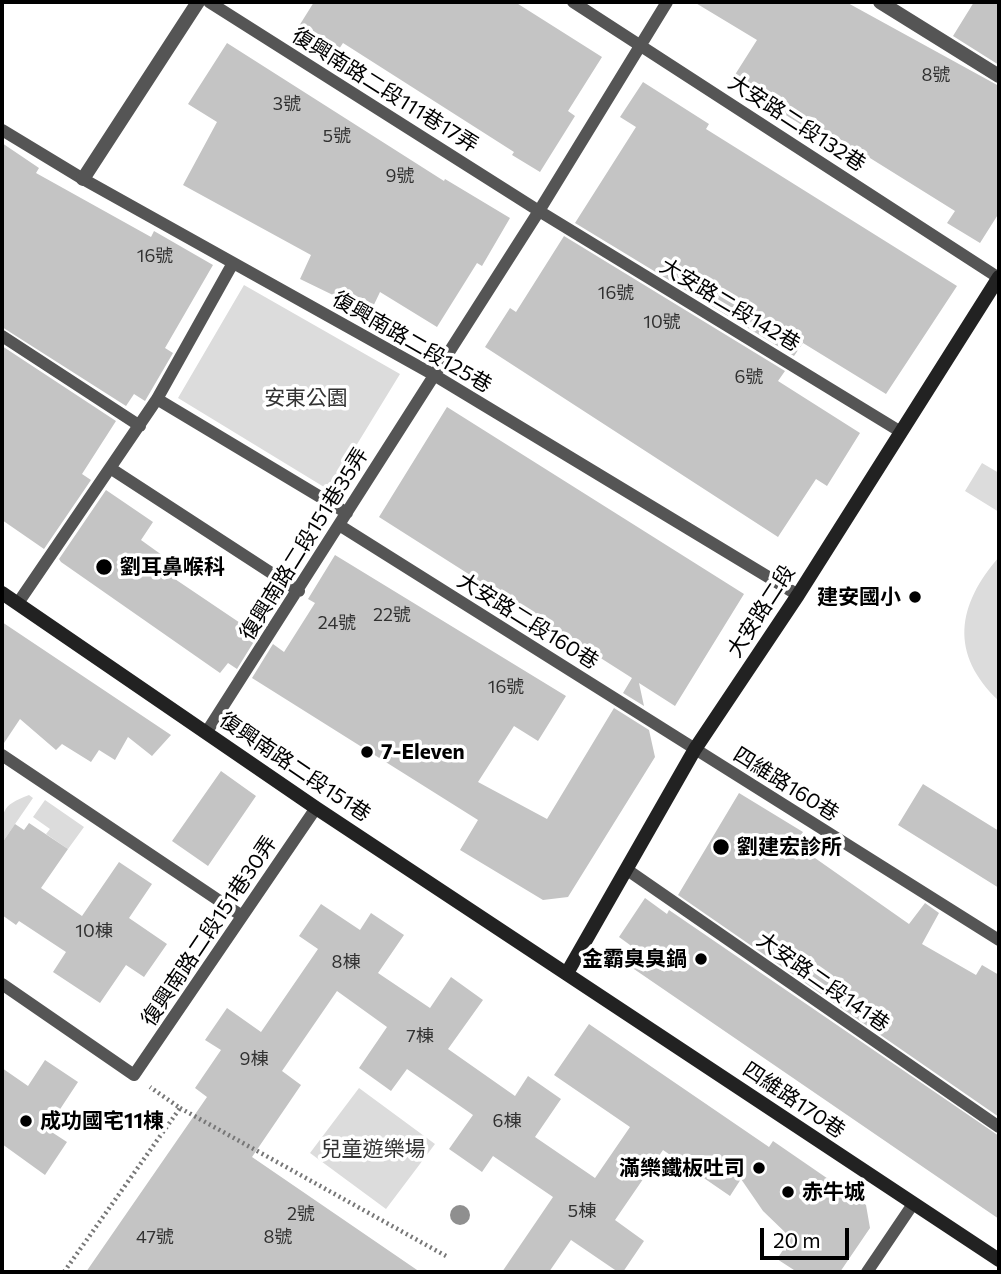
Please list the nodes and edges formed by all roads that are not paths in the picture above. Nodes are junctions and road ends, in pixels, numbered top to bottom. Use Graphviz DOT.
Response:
graph roads {
  1 [pos="198,2"];
  2 [pos="209,2"];
  3 [pos="573,2"];
  4 [pos="667,2"];
  5 [pos="880,2"];
  6 [pos="641,44"];
  7 [pos="999,76"];
  8 [pos="2,130"];
  9 [pos="83,180"];
  10 [pos="540,211"];
  11 [pos="233,263"];
  12 [pos="999,278"];
  13 [pos="2,336"];
  14 [pos="435,376"];
  15 [pos="157,399"];
  16 [pos="140,426"];
  17 [pos="901,432"];
  18 [pos="110,468"];
  19 [pos="347,513"];
  20 [pos="340,525"];
  21 [pos="299,591"];
  22 [pos="2,593"];
  23 [pos="798,595"];
  24 [pos="18,603"];
  25 [pos="206,733"];
  26 [pos="695,749"];
  27 [pos="2,755"];
  28 [pos="316,808"];
  29 [pos="626,869"];
  30 [pos="242,916"];
  31 [pos="999,940"];
  32 [pos="567,973"];
  33 [pos="2,984"];
  34 [pos="999,1127"];
  35 [pos="913,1204"];
  36 [pos="999,1260"];
  37 [pos="867,1272"];
  1 -- 9 [label="street"];
  2 -- 10 [label="lane, 復興南路二段111巷17弄"];
  3 -- 6 [label="lane, 大安路二段132巷"];
  4 -- 6 [label="lane, 復興南路二段151巷35弄"];
  5 -- 7 [label="street"];
  6 -- 10 [label="lane, 復興南路二段151巷35弄"];
  6 -- 12 [label="lane, 大安路二段132巷"];
  8 -- 9 [label="lane, 復興南路二段125巷"];
  9 -- 11 [label="lane, 復興南路二段125巷"];
  10 -- 14 [label="lane, 復興南路二段151巷35弄"];
  10 -- 17 [label="lane, 大安路二段142巷"];
  11 -- 14 [label="lane, 復興南路二段125巷"];
  11 -- 15 [label="lane"];
  12 -- 17 [label="street, 大安路二段"];
  13 -- 16 [label="lane"];
  14 -- 19 [label="lane, 復興南路二段151巷35弄"];
  14 -- 23 [label="lane, 復興南路二段125巷"];
  15 -- 16 [label="lane"];
  15 -- 19 [label="lane"];
  16 -- 18 [label="lane"];
  17 -- 23 [label="street, 大安路二段"];
  18 -- 21 [label="lane"];
  18 -- 24 [label="lane"];
  19 -- 20 [label="lane, 復興南路二段151巷35弄"];
  20 -- 21 [label="lane, 復興南路二段151巷35弄"];
  20 -- 26 [label="lane, 大安路二段160巷"];
  21 -- 25 [label="lane, 復興南路二段151巷35弄"];
  22 -- 24 [label="street, 復興南路二段151巷"];
  23 -- 26 [label="street, 大安路二段"];
  24 -- 25 [label="street, 復興南路二段151巷"];
  25 -- 28 [label="street, 復興南路二段151巷"];
  26 -- 29 [label="street, 大安路二段"];
  26 -- 31 [label="lane, 四維路160巷"];
  27 -- 30 [label="lane"];
  28 -- 30 [label="lane, 復興南路二段151巷30弄"];
  28 -- 32 [label="street, 復興南路二段151巷"];
  29 -- 32 [label="street, 大安路二段"];
  29 -- 34 [label="lane, 大安路二段141巷"];
  30 -- 33 [label="lane, 復興南路二段151巷30弄"];
  32 -- 35 [label="street, 四維路170巷"];
  35 -- 36 [label="street, 四維路170巷"];
  35 -- 37 [label="lane"];
}
